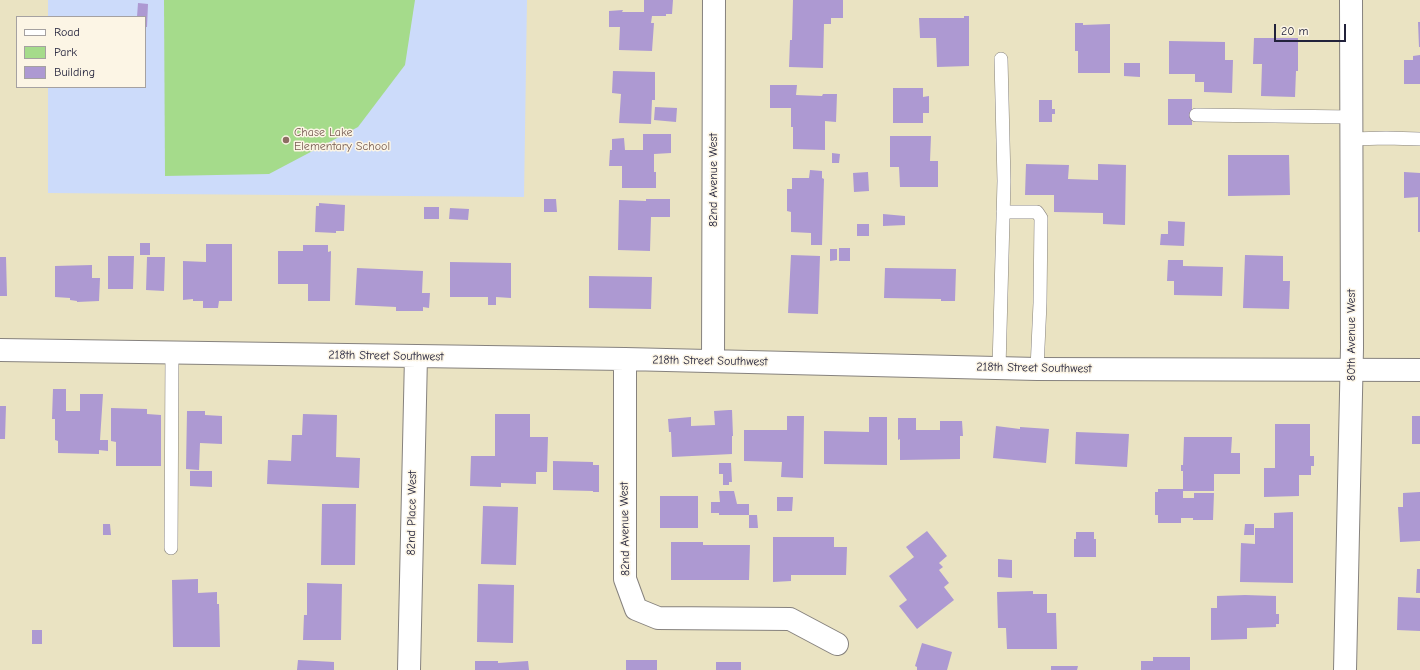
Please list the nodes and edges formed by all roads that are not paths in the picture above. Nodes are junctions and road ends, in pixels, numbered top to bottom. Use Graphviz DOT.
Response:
graph roads {
  1 [pos="714,0"];
  2 [pos="1351,0"];
  3 [pos="1001,59"];
  4 [pos="1196,115"];
  5 [pos="1352,117"];
  6 [pos="1352,139"];
  7 [pos="1420,139"];
  8 [pos="1003,212"];
  9 [pos="0,350"];
  10 [pos="172,353"];
  11 [pos="416,356"];
  12 [pos="625,358"];
  13 [pos="713,361"];
  14 [pos="999,368"];
  15 [pos="1037,369"];
  16 [pos="1352,370"];
  17 [pos="1420,370"];
  18 [pos="171,548"];
  19 [pos="837,644"];
  20 [pos="408,670"];
  21 [pos="1345,670"];
  1 -- 13 [label="street, 82nd Avenue West"];
  2 -- 5 [label="street, 80th Avenue West"];
  3 -- 8 [label="lane"];
  4 -- 5 [label="lane"];
  5 -- 6 [label="street, 80th Avenue West"];
  6 -- 7 [label="lane"];
  6 -- 16 [label="street, 80th Avenue West"];
  8 -- 14 [label="lane"];
  8 -- 15 [label="lane"];
  9 -- 10 [label="street, 218th Street Southwest"];
  10 -- 11 [label="street, 218th Street Southwest"];
  10 -- 18 [label="lane"];
  11 -- 12 [label="street, 218th Street Southwest"];
  11 -- 20 [label="street, 82nd Place West"];
  12 -- 13 [label="street, 218th Street Southwest"];
  12 -- 19 [label="street, 82nd Avenue West"];
  13 -- 14 [label="street, 218th Street Southwest"];
  14 -- 15 [label="street, 218th Street Southwest"];
  15 -- 16 [label="street, 218th Street Southwest"];
  16 -- 17 [label="street, 218th Street Southwest"];
  16 -- 21 [label="street, 80th Avenue West"];
}
